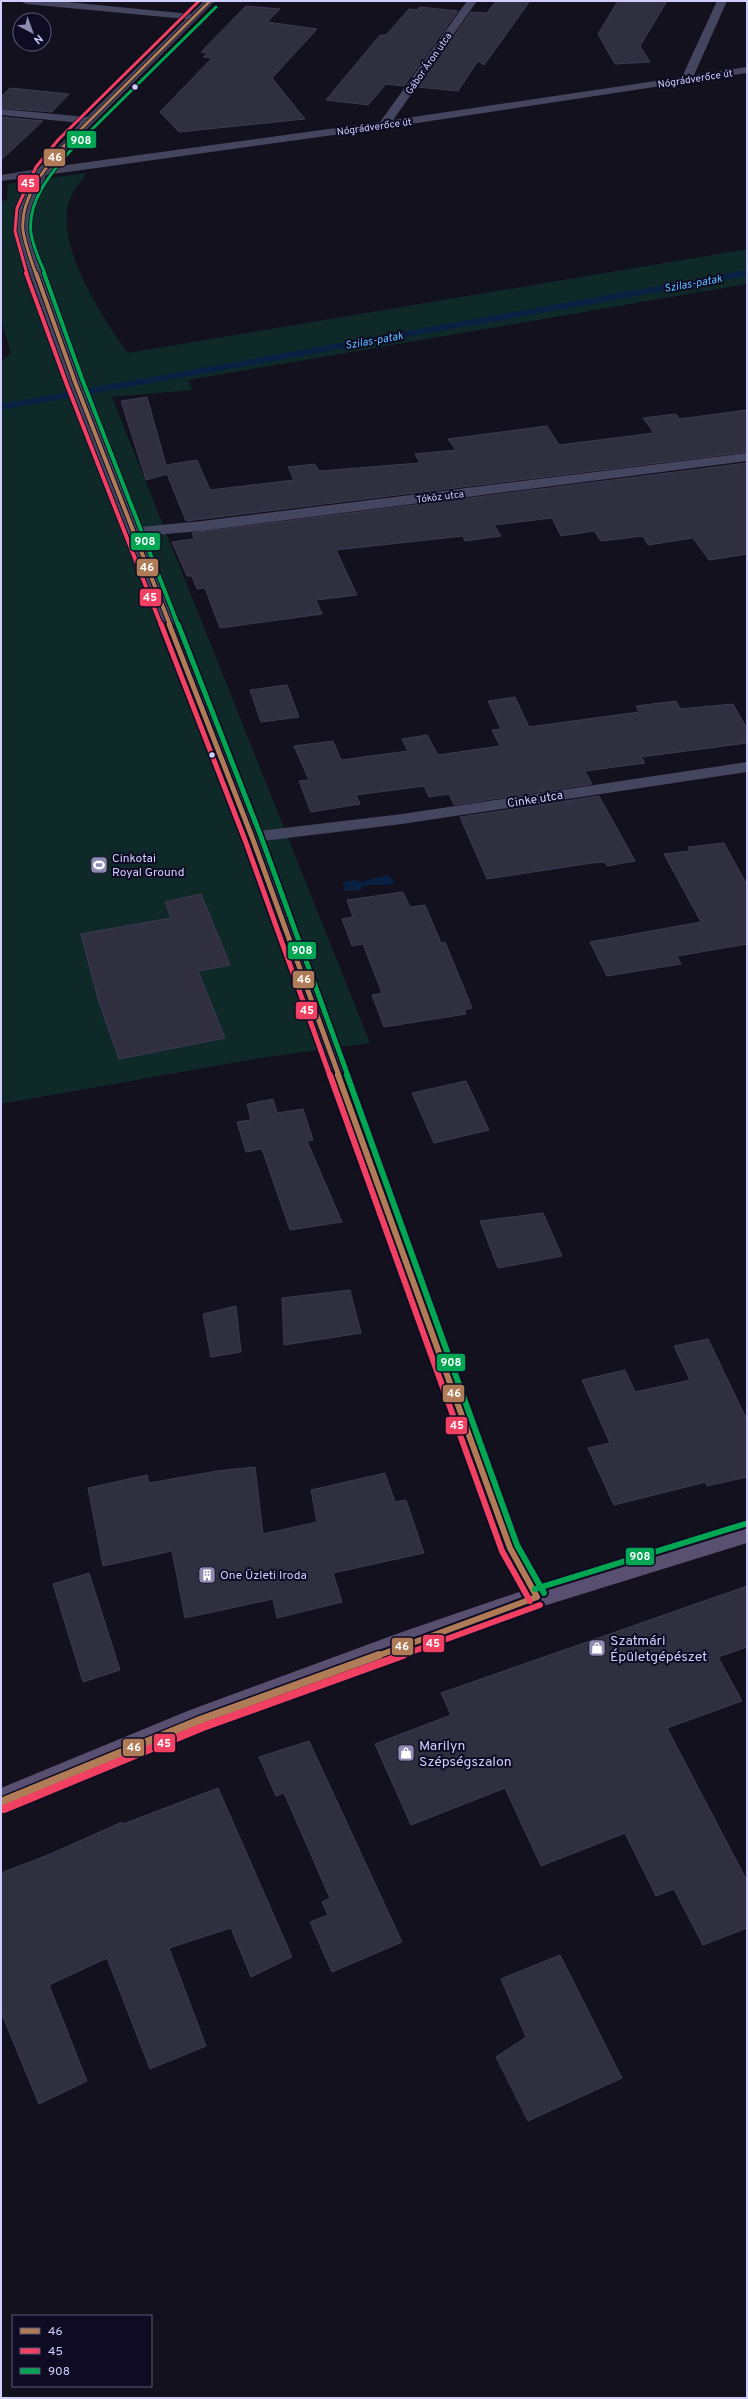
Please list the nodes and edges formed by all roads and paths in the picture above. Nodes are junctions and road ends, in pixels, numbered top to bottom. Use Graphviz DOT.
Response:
graph roads {
  1 [pos="26,1"];
  2 [pos="210,1"];
  3 [pos="472,1"];
  4 [pos="722,1"];
  5 [pos="194,17"];
  6 [pos="747,70"];
  7 [pos="686,80"];
  8 [pos="1,112"];
  9 [pos="89,121"];
  10 [pos="384,125"];
  11 [pos="42,172"];
  12 [pos="1,178"];
  13 [pos="747,457"];
  14 [pos="133,532"];
  15 [pos="747,767"];
  16 [pos="252,838"];
  17 [pos="747,1532"];
  18 [pos="537,1597"];
  19 [pos="1,1802"];
  1 -- 5 [label="street"];
  2 -- 5 [label="street"];
  3 -- 10 [label="street, Gábor Áron utca"];
  4 -- 7 [label="street"];
  5 -- 9 [label="street"];
  6 -- 7 [label="street, Nógrádverőce út"];
  7 -- 10 [label="street, Nógrádverőce út"];
  8 -- 9 [label="street"];
  9 -- 11 [label="street"];
  10 -- 11 [label="street, Nógrádverőce út"];
  11 -- 12 [label="street, Nógrádverőce út"];
  11 -- 14 [label="street"];
  13 -- 14 [label="street, Tóköz utca"];
  14 -- 16 [label="street"];
  15 -- 16 [label="street, Cinke utca"];
  16 -- 18 [label="street"];
  17 -- 18 [label="main road"];
  18 -- 19 [label="main road"];
}
